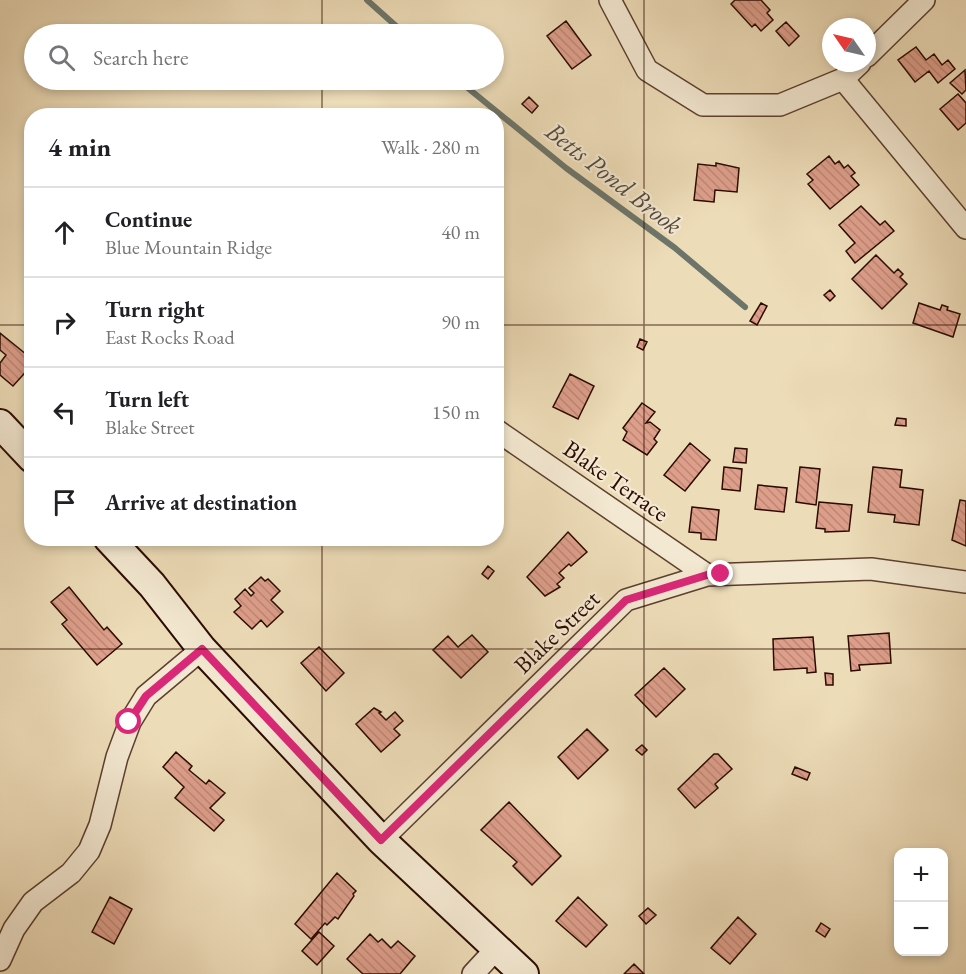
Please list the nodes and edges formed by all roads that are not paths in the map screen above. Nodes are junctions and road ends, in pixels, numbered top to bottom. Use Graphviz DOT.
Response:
graph roads {
  1 [pos="610,0"];
  2 [pos="924,0"];
  3 [pos="876,47"];
  4 [pos="850,72"];
  5 [pos="843,79"];
  6 [pos="966,228"];
  7 [pos="0,424"];
  8 [pos="504,435"];
  9 [pos="24,450"];
  10 [pos="115,546"];
  11 [pos="707,575"];
  12 [pos="966,582"];
  13 [pos="202,649"];
  14 [pos="381,840"];
  15 [pos="497,948"];
  16 [pos="0,960"];
  17 [pos="473,974"];
  18 [pos="524,974"];
  1 -- 5 [label="street"];
  2 -- 3 [label="street"];
  4 -- 5 [label="street"];
  5 -- 6 [label="street"];
  7 -- 9 [label="street"];
  8 -- 11 [label="street, Blake Terrace"];
  10 -- 13 [label="street"];
  11 -- 12 [label="street, Blake Street"];
  11 -- 14 [label="street, Blake Street"];
  13 -- 14 [label="street"];
  13 -- 16 [label="street"];
  14 -- 15 [label="street"];
  15 -- 17 [label="street"];
  15 -- 18 [label="street"];
}
